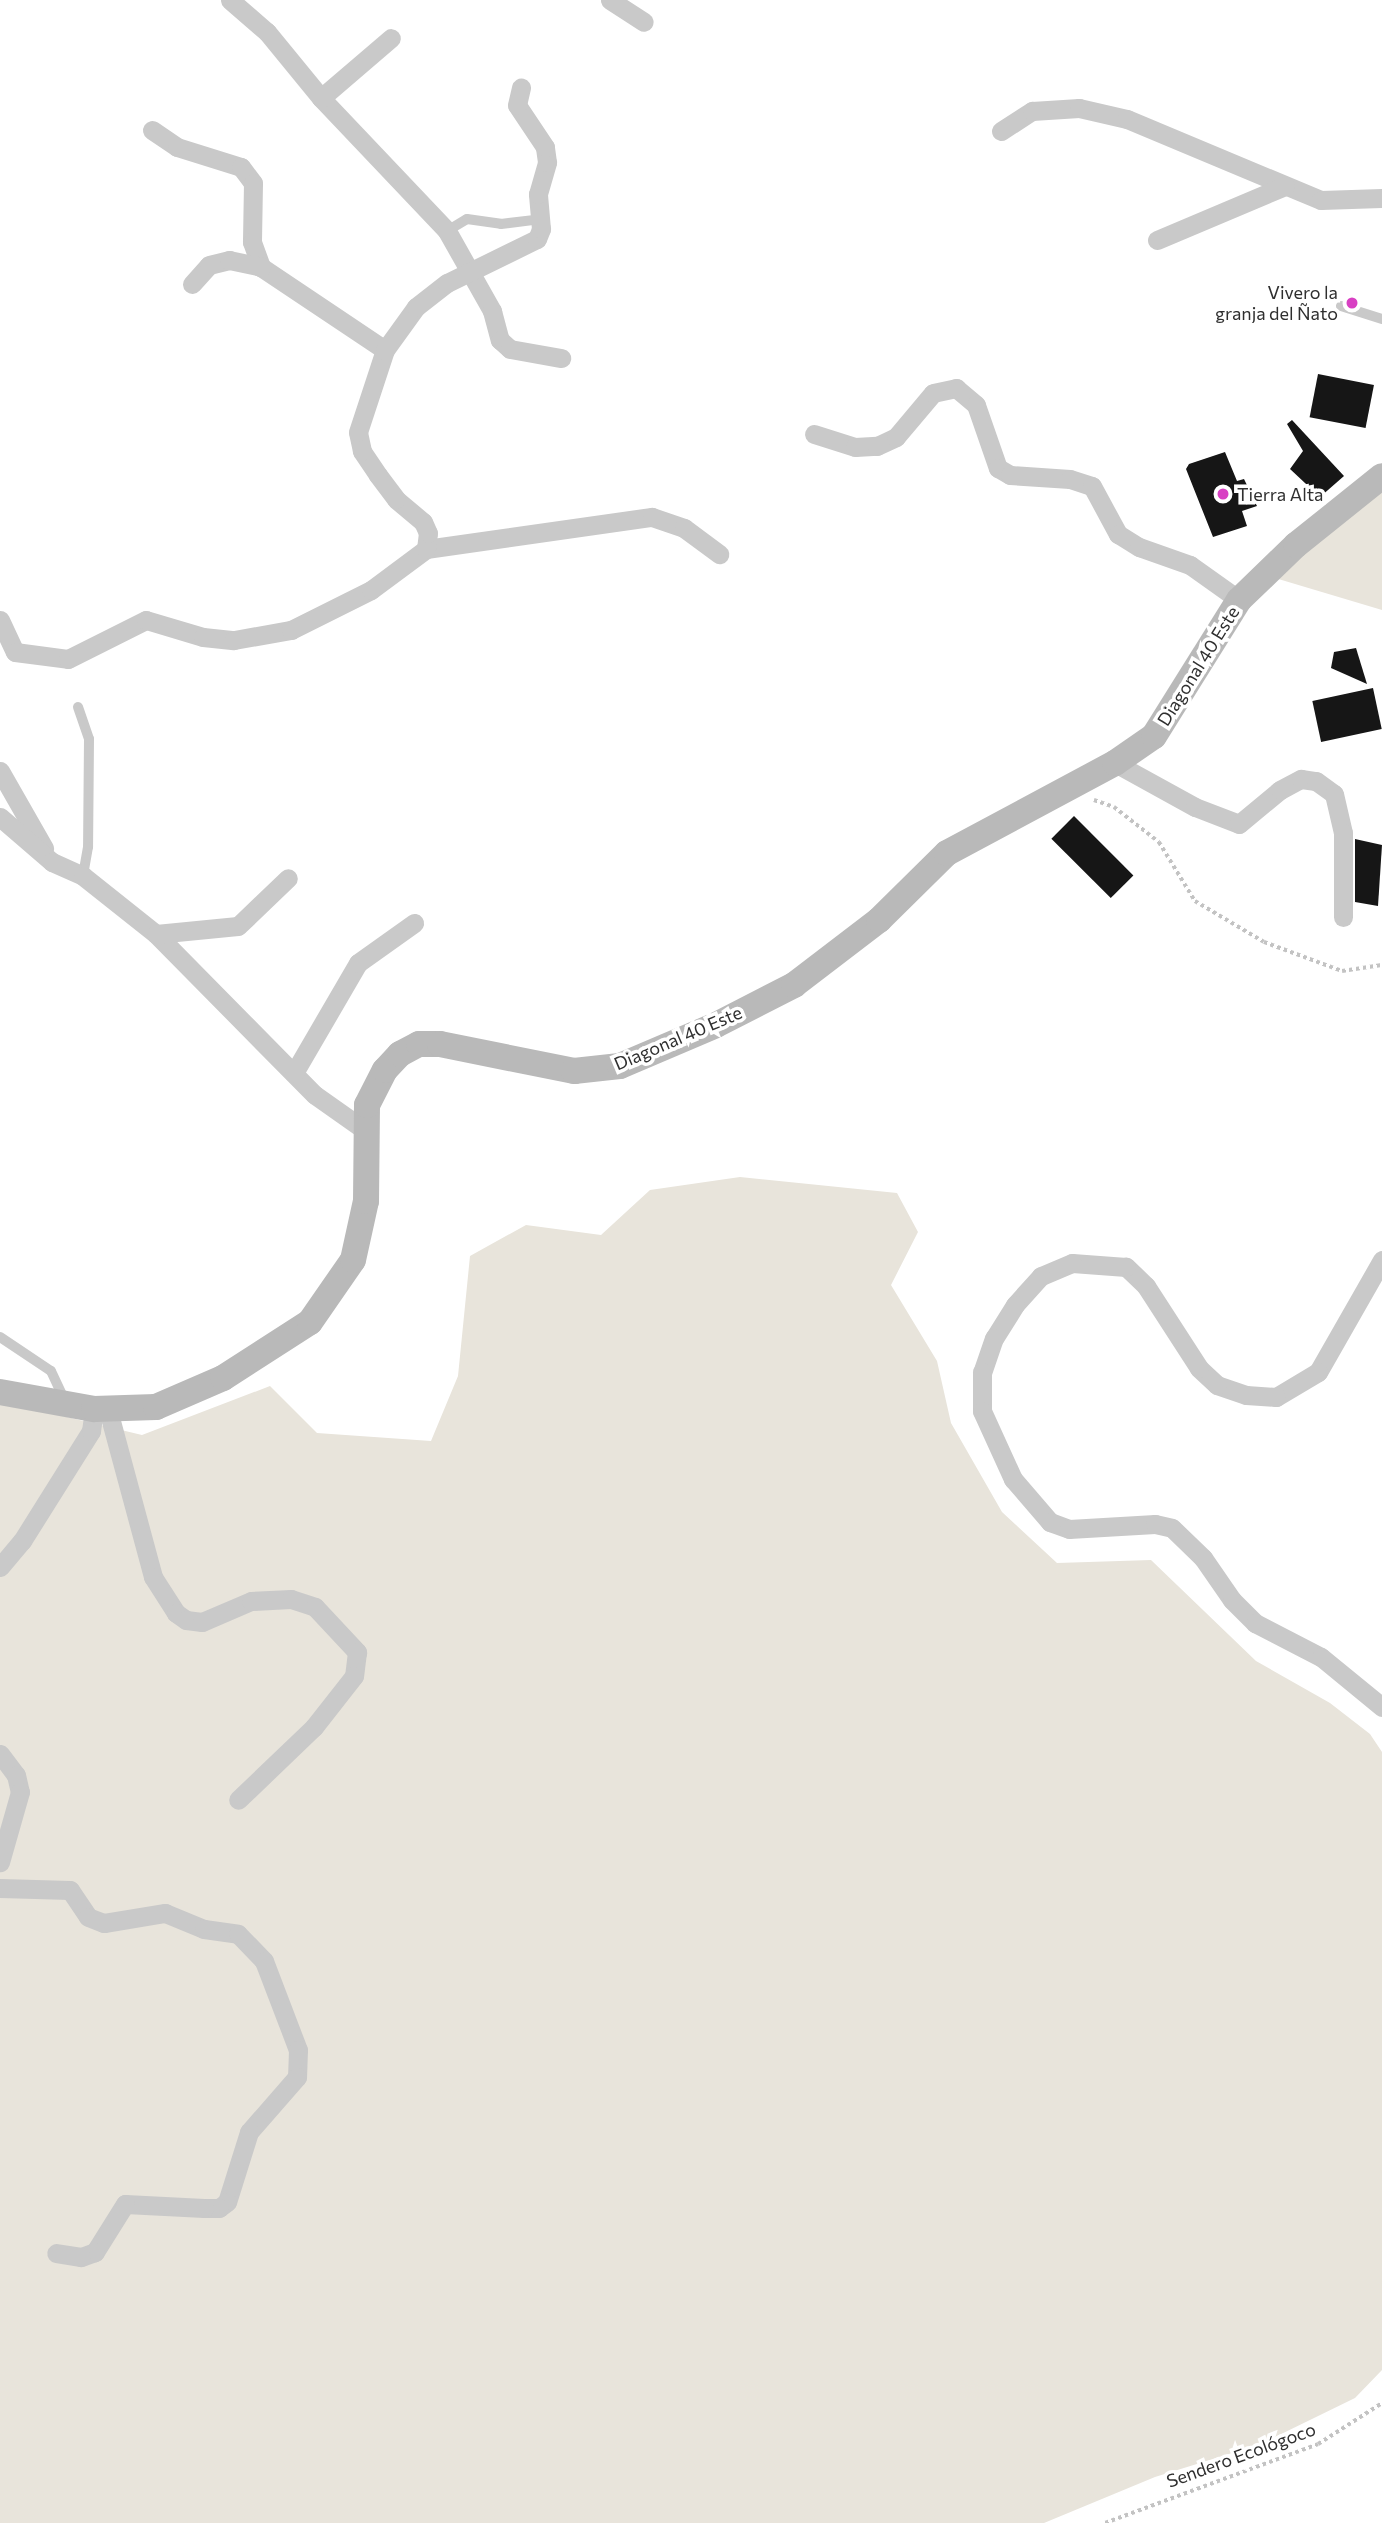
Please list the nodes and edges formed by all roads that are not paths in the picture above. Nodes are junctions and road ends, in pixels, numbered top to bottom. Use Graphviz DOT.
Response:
graph roads {
  1 [pos="230,0"];
  2 [pos="610,0"];
  3 [pos="644,22"];
  4 [pos="391,38"];
  5 [pos="521,87"];
  6 [pos="321,98"];
  7 [pos="152,130"];
  8 [pos="1001,131"];
  9 [pos="1285,186"];
  10 [pos="1382,198"];
  11 [pos="540,219"];
  12 [pos="447,231"];
  13 [pos="1157,240"];
  14 [pos="261,267"];
  15 [pos="471,272"];
  16 [pos="192,284"];
  17 [pos="1341,306"];
  18 [pos="1382,319"];
  19 [pos="385,350"];
  20 [pos="561,358"];
  21 [pos="814,434"];
  22 [pos="1382,476"];
  23 [pos="426,549"];
  24 [pos="719,554"];
  25 [pos="1239,600"];
  26 [pos="0,620"];
  27 [pos="78,707"];
  28 [pos="1115,762"];
  29 [pos="0,771"];
  30 [pos="0,817"];
  31 [pos="51,862"];
  32 [pos="83,876"];
  33 [pos="288,878"];
  34 [pos="1343,917"];
  35 [pos="414,923"];
  36 [pos="156,934"];
  37 [pos="294,1073"];
  38 [pos="366,1131"];
  39 [pos="1382,1260"];
  40 [pos="0,1337"];
  41 [pos="0,1392"];
  42 [pos="66,1405"];
  43 [pos="101,1410"];
  44 [pos="0,1567"];
  45 [pos="1382,1706"];
  46 [pos="0,1754"];
  47 [pos="238,1800"];
  48 [pos="0,1862"];
  49 [pos="0,1888"];
  50 [pos="56,2253"];
  1 -- 6 [label="street"];
  2 -- 3 [label="street"];
  4 -- 6 [label="street"];
  5 -- 11 [label="street"];
  6 -- 12 [label="street"];
  7 -- 14 [label="street"];
  8 -- 9 [label="street"];
  9 -- 10 [label="street"];
  9 -- 13 [label="street"];
  11 -- 12 [label="lane"];
  11 -- 15 [label="street"];
  12 -- 15 [label="street"];
  14 -- 16 [label="street"];
  14 -- 19 [label="street"];
  15 -- 19 [label="street"];
  15 -- 20 [label="street"];
  17 -- 18 [label="lane"];
  19 -- 23 [label="street"];
  21 -- 25 [label="street"];
  22 -- 25 [label="street, Diagonal 40 Este"];
  23 -- 24 [label="street"];
  23 -- 26 [label="street"];
  25 -- 28 [label="street, Diagonal 40 Este"];
  27 -- 32 [label="lane"];
  28 -- 34 [label="street"];
  28 -- 38 [label="street, Diagonal 40 Este"];
  29 -- 31 [label="street"];
  30 -- 31 [label="street"];
  31 -- 32 [label="street"];
  32 -- 36 [label="street"];
  33 -- 36 [label="street"];
  35 -- 37 [label="street"];
  36 -- 37 [label="street"];
  37 -- 38 [label="street"];
  38 -- 43 [label="street, Diagonal 40 Este"];
  39 -- 45 [label="street"];
  40 -- 42 [label="lane"];
  41 -- 42 [label="street, Diagonal 40 Este"];
  42 -- 43 [label="street, Diagonal 40 Este"];
  43 -- 44 [label="street"];
  43 -- 47 [label="street"];
  46 -- 48 [label="street"];
  49 -- 50 [label="street"];
}
